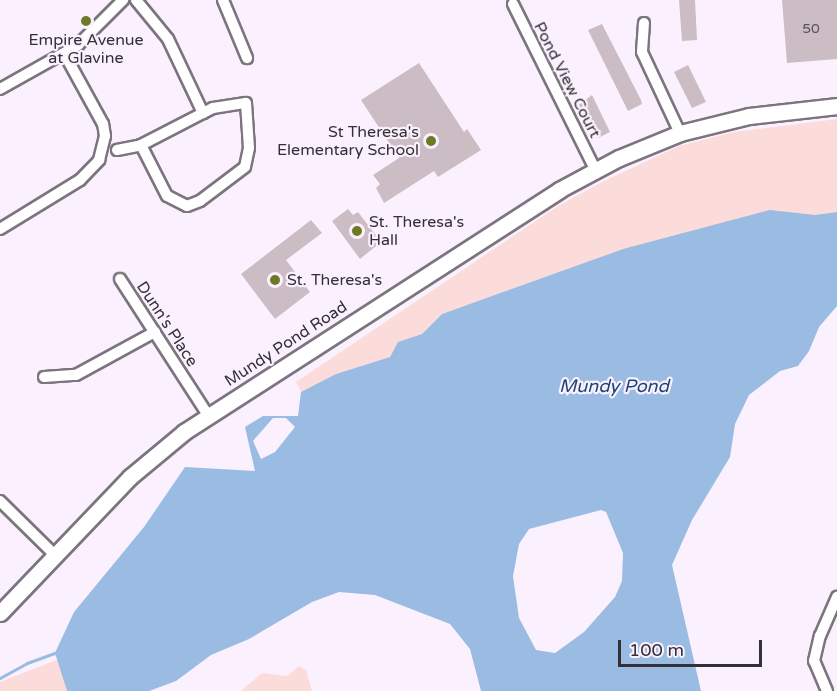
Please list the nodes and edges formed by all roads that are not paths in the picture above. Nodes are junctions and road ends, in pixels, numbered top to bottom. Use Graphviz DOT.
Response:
graph roads {
  1 [pos="123,0"];
  2 [pos="136,0"];
  3 [pos="223,0"];
  4 [pos="513,4"];
  5 [pos="644,23"];
  6 [pos="65,55"];
  7 [pos="247,58"];
  8 [pos="0,89"];
  9 [pos="837,106"];
  10 [pos="203,113"];
  11 [pos="680,133"];
  12 [pos="141,145"];
  13 [pos="117,150"];
  14 [pos="596,169"];
  15 [pos="0,229"];
  16 [pos="120,279"];
  17 [pos="155,332"];
  18 [pos="44,377"];
  19 [pos="208,415"];
  20 [pos="0,501"];
  21 [pos="55,555"];
  22 [pos="837,597"];
  23 [pos="0,613"];
  24 [pos="827,691"];
  1 -- 6 [label="street"];
  2 -- 10 [label="street"];
  3 -- 7 [label="street"];
  4 -- 14 [label="street, Pond View Court"];
  5 -- 11 [label="street"];
  6 -- 8 [label="street"];
  6 -- 15 [label="street"];
  9 -- 11 [label="street, Mundy Pond Road"];
  10 -- 12 [label="street"];
  10 -- 12 [label="street"];
  11 -- 14 [label="street, Mundy Pond Road"];
  12 -- 13 [label="street"];
  14 -- 19 [label="street, Mundy Pond Road"];
  16 -- 17 [label="street, Dunn's Place"];
  17 -- 18 [label="street"];
  17 -- 19 [label="street, Dunn's Place"];
  19 -- 21 [label="street, Mundy Pond Road"];
  20 -- 21 [label="street"];
  21 -- 23 [label="street, Mundy Pond Road"];
  22 -- 24 [label="street"];
}
